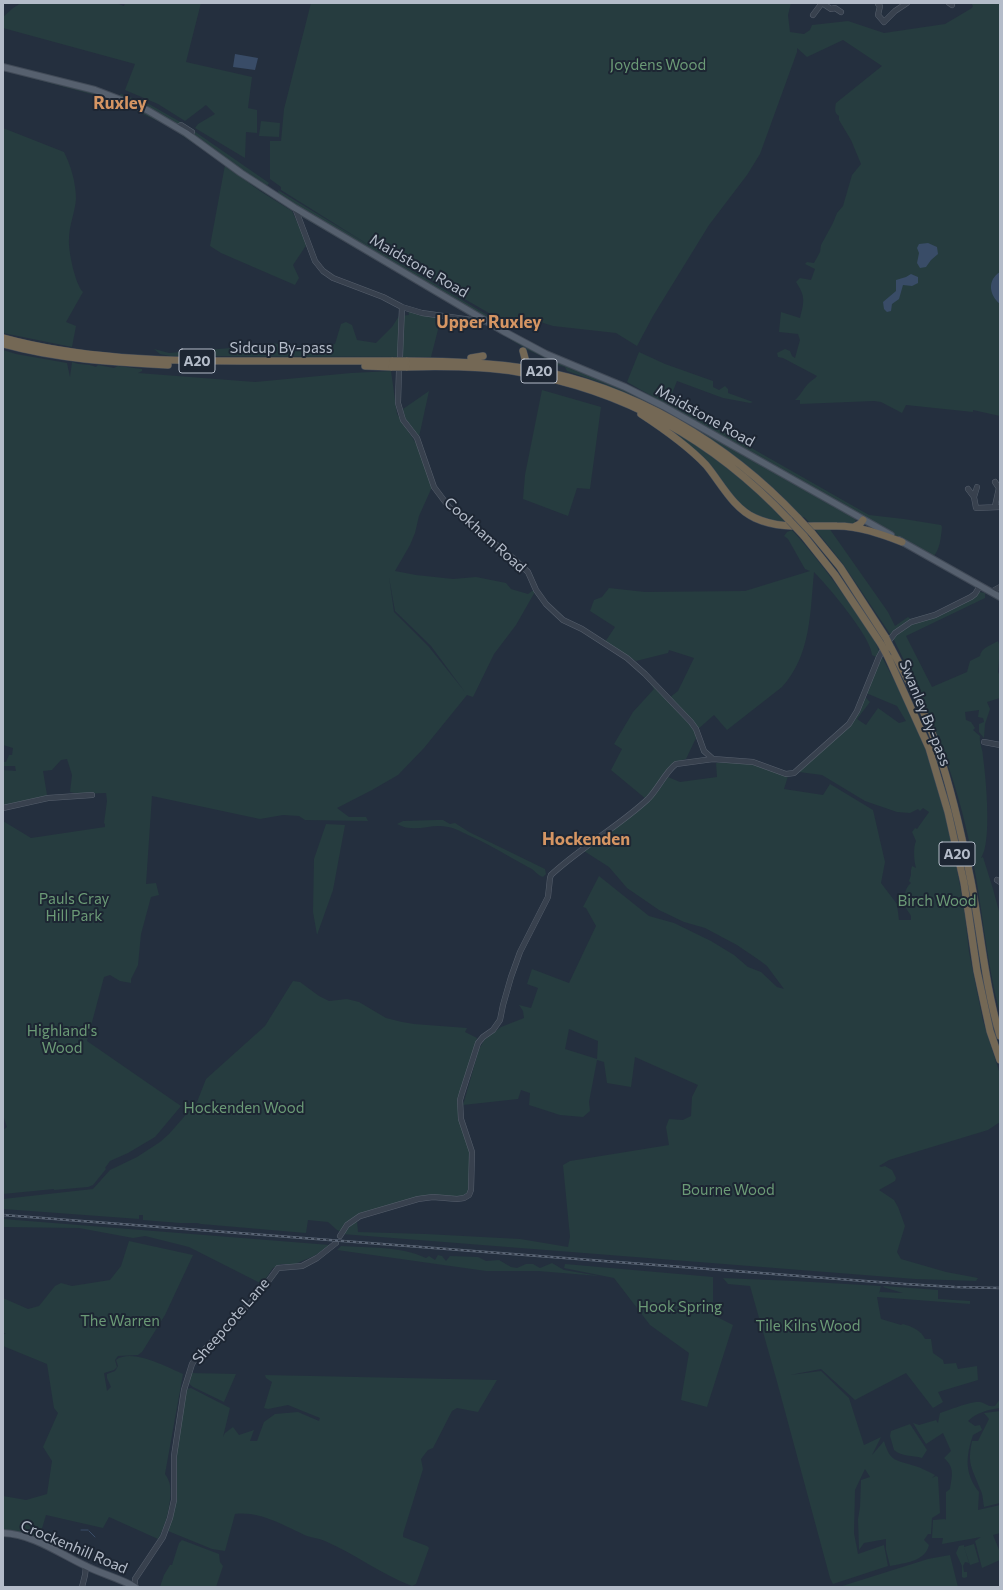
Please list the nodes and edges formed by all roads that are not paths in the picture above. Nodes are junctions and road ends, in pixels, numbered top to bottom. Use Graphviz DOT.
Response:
graph roads {
  1 [pos="822,3"];
  2 [pos="904,3"];
  3 [pos="878,4"];
  4 [pos="841,12"];
  5 [pos="813,15"];
  6 [pos="3,68"];
  7 [pos="178,128"];
  8 [pos="192,132"];
  9 [pos="295,208"];
  10 [pos="402,307"];
  11 [pos="488,322"];
  12 [pos="3,338"];
  13 [pos="3,344"];
  14 [pos="523,352"];
  15 [pos="484,356"];
  16 [pos="417,361"];
  17 [pos="399,364"];
  18 [pos="590,384"];
  19 [pos="597,392"];
  20 [pos="663,418"];
  21 [pos="995,482"];
  22 [pos="977,487"];
  23 [pos="1000,487"];
  24 [pos="968,489"];
  25 [pos="974,497"];
  26 [pos="997,507"];
  27 [pos="863,520"];
  28 [pos="854,528"];
  29 [pos="902,542"];
  30 [pos="980,586"];
  31 [pos="1000,587"];
  32 [pos="991,592"];
  33 [pos="999,594"];
  34 [pos="984,742"];
  35 [pos="1000,745"];
  36 [pos="704,751"];
  37 [pos="714,759"];
  38 [pos="702,760"];
  39 [pos="92,795"];
  40 [pos="3,808"];
  41 [pos="1000,1036"];
  42 [pos="1000,1060"];
  43 [pos="340,1236"];
  44 [pos="336,1243"];
  45 [pos="3,1533"];
  46 [pos="89,1568"];
  47 [pos="137,1574"];
  48 [pos="122,1580"];
  49 [pos="82,1587"];
  50 [pos="135,1587"];
  1 -- 4 [label="street"];
  1 -- 5 [label="street"];
  2 -- 3 [label="street"];
  6 -- 7 [label="main road, Maidstone Road"];
  7 -- 8 [label="street"];
  7 -- 9 [label="main road, Maidstone Road"];
  9 -- 10 [label="street"];
  9 -- 11 [label="main road, Maidstone Road"];
  10 -- 11 [label="street"];
  10 -- 17 [label="street, Cookham Road"];
  11 -- 27 [label="main road, Maidstone Road"];
  12 -- 17 [label="highway, Sidcup By-pass / A20"];
  13 -- 17 [label="highway, Sidcup By-pass / A20"];
  14 -- 18 [label="highway"];
  15 -- 16 [label="highway"];
  16 -- 17 [label="highway, Sidcup By-pass / A20"];
  16 -- 18 [label="highway, Sidcup By-pass / A20"];
  17 -- 19 [label="highway, Sidcup By-pass / A20"];
  17 -- 36 [label="street, Cookham Road"];
  18 -- 20 [label="highway, Sidcup By-pass / A20"];
  19 -- 20 [label="highway, Sidcup By-pass / A20"];
  19 -- 28 [label="highway, A20"];
  20 -- 41 [label="highway, Swanley By-pass / A20, bridge"];
  20 -- 42 [label="highway, Swanley By-pass / A20, bridge"];
  21 -- 23 [label="street"];
  22 -- 25 [label="street"];
  23 -- 26 [label="street"];
  24 -- 25 [label="street"];
  25 -- 26 [label="street"];
  27 -- 28 [label="highway"];
  27 -- 29 [label="main road, Maidstone Road"];
  28 -- 29 [label="highway, A20"];
  29 -- 30 [label="main road, Maidstone Road"];
  30 -- 32 [label="main road, Maidstone Road"];
  30 -- 37 [label="street"];
  31 -- 32 [label="street"];
  32 -- 33 [label="main road, Maidstone Road"];
  34 -- 35 [label="street"];
  36 -- 37 [label="street"];
  36 -- 38 [label="street"];
  37 -- 38 [label="street"];
  38 -- 43 [label="street"];
  39 -- 40 [label="street"];
  44 -- 47 [label="street, Sheepcote Lane"];
  45 -- 46 [label="main road, Crockenhill Road"];
  46 -- 48 [label="main road, Crockenhill Road"];
  46 -- 49 [label="street"];
  47 -- 48 [label="street"];
  47 -- 50 [label="street, Sheepcote Lane"];
  48 -- 50 [label="main road, Crockenhill Road"];
}
